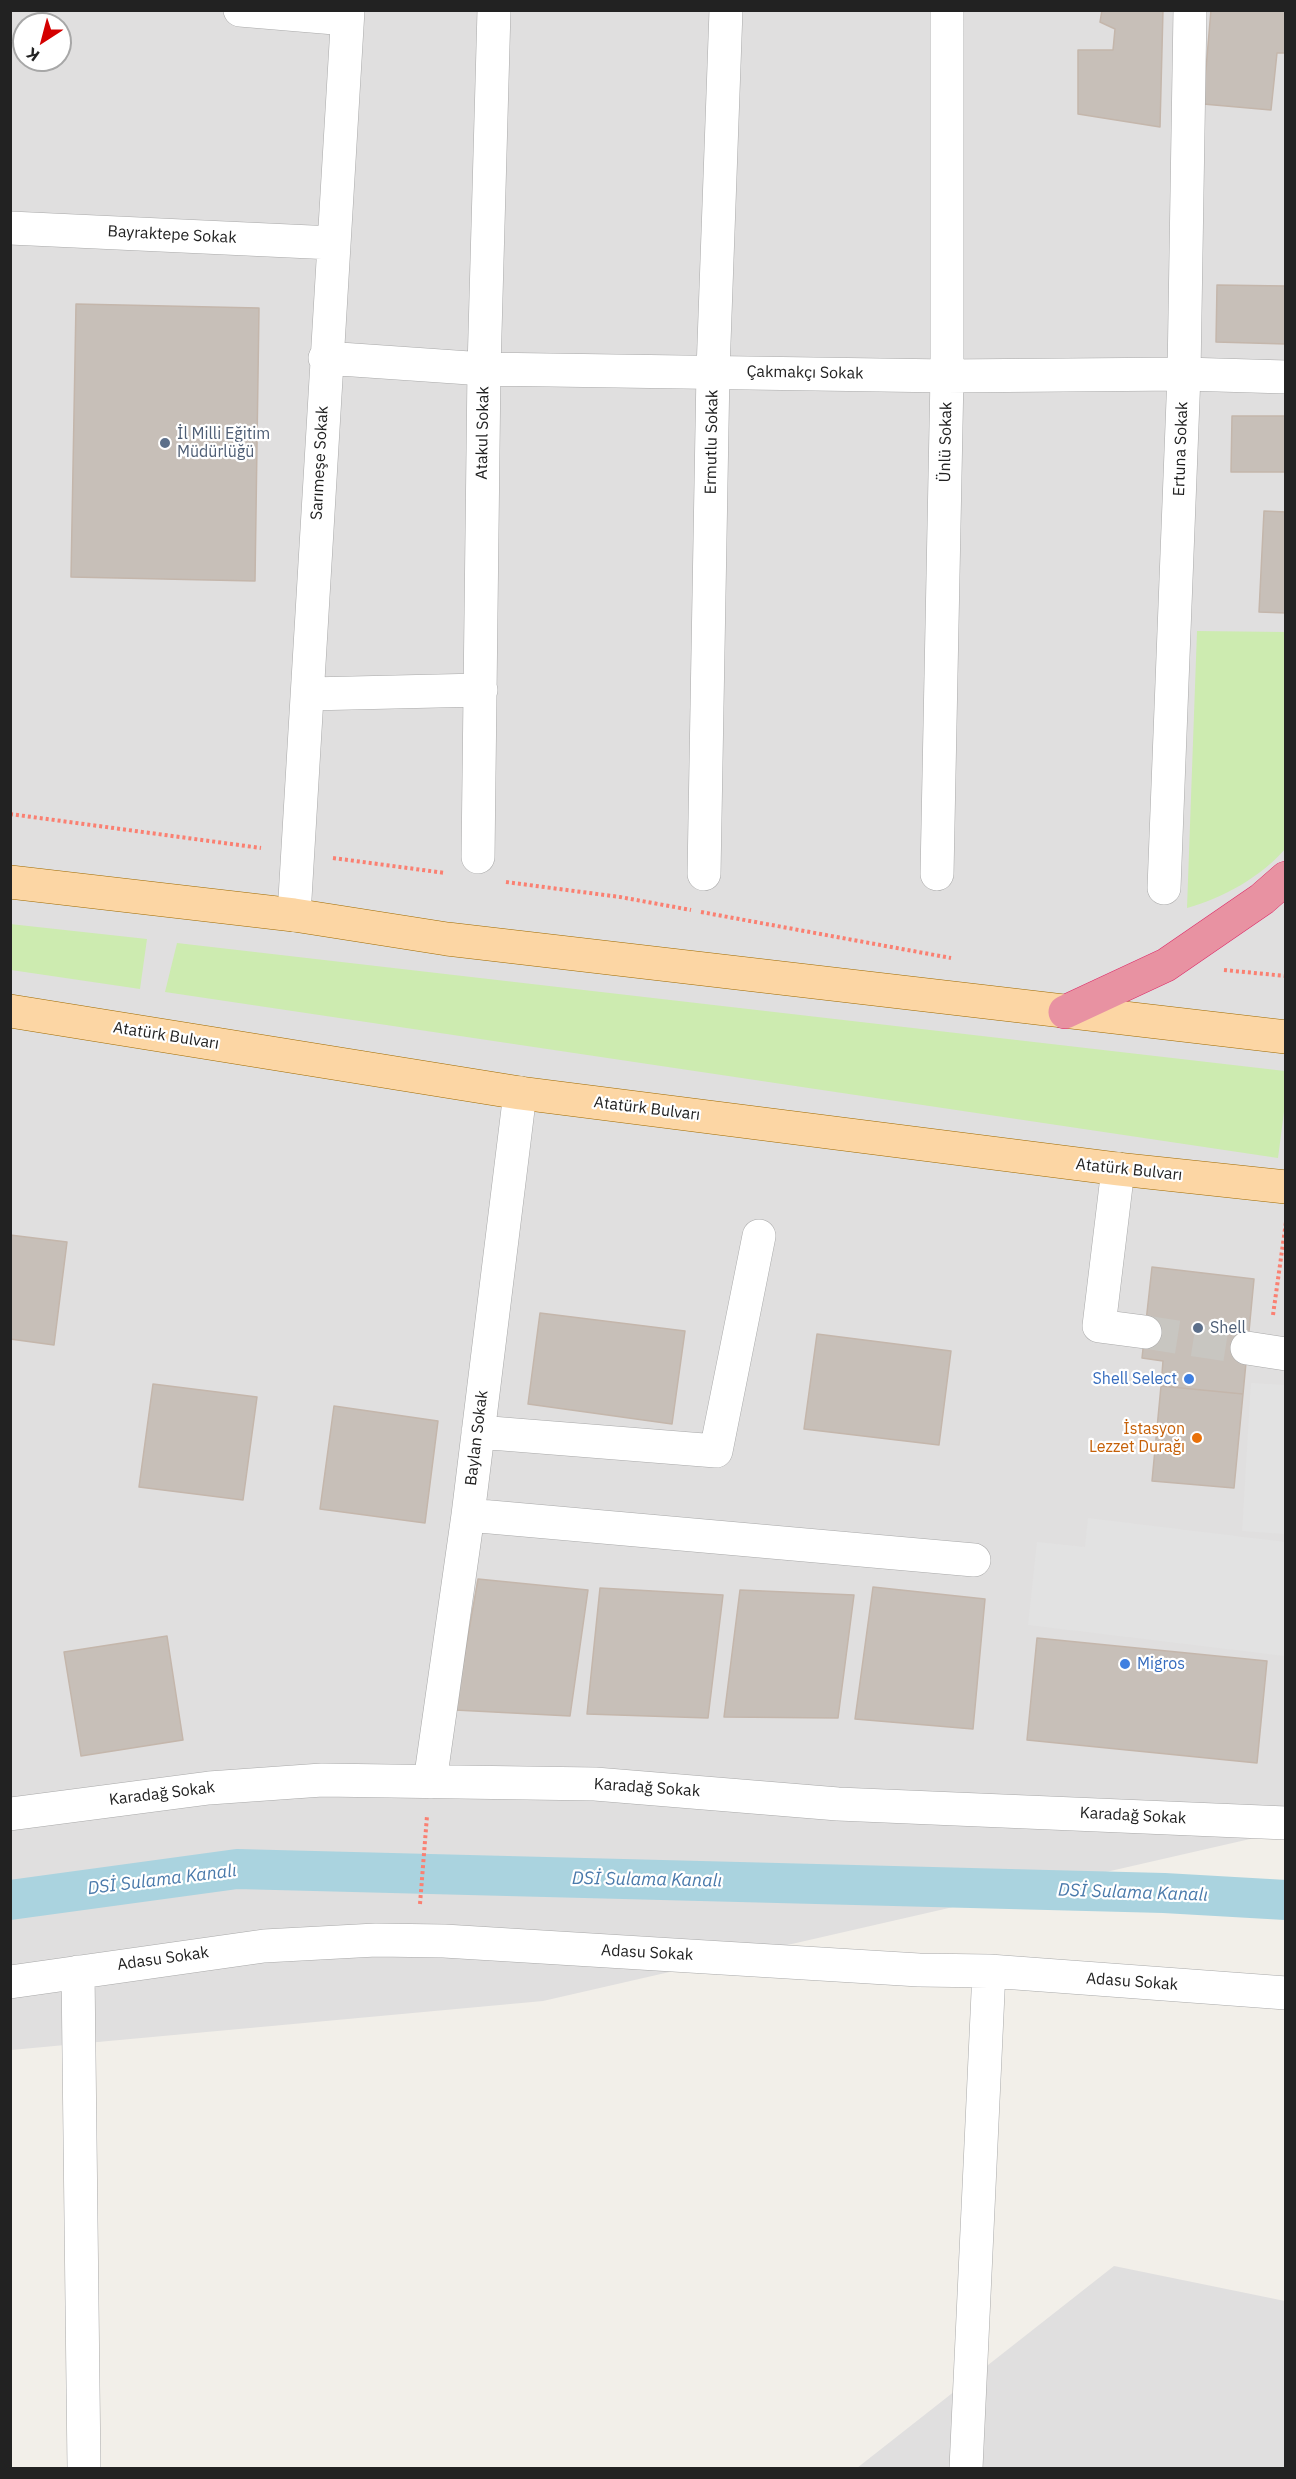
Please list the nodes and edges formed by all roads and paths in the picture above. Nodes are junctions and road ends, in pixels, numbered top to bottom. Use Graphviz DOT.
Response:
graph roads {
  1 [pos="240,10"];
  2 [pos="494,10"];
  3 [pos="726,10"];
  4 [pos="947,10"];
  5 [pos="1190,10"];
  6 [pos="347,15"];
  7 [pos="10,228"];
  8 [pos="333,243"];
  9 [pos="326,358"];
  10 [pos="484,369"];
  11 [pos="713,371"];
  12 [pos="1184,374"];
  13 [pos="947,376"];
  14 [pos="1286,377"];
  15 [pos="481,690"];
  16 [pos="309,694"];
  17 [pos="10,814"];
  18 [pos="298,854"];
  19 [pos="478,856"];
  20 [pos="448,874"];
  21 [pos="704,874"];
  22 [pos="937,874"];
  23 [pos="1286,878"];
  24 [pos="10,882"];
  25 [pos="505,882"];
  26 [pos="1164,888"];
  27 [pos="294,915"];
  28 [pos="957,959"];
  29 [pos="10,1011"];
  30 [pos="1065,1012"];
  31 [pos="1286,1037"];
  32 [pos="520,1093"];
  33 [pos="1118,1169"];
  34 [pos="1286,1186"];
  35 [pos="1286,1222"];
  36 [pos="759,1236"];
  37 [pos="1145,1332"];
  38 [pos="1267,1351"];
  39 [pos="478,1432"];
  40 [pos="468,1515"];
  41 [pos="974,1560"];
  42 [pos="430,1782"];
  43 [pos="10,1814"];
  44 [pos="1286,1823"];
  45 [pos="425,1842"];
  46 [pos="421,1900"];
  47 [pos="989,1971"];
  48 [pos="78,1972"];
  49 [pos="10,1982"];
  50 [pos="1286,1993"];
  51 [pos="84,2469"];
  52 [pos="966,2469"];
  1 -- 6 [label="street"];
  2 -- 10 [label="street, Atakul Sokak"];
  3 -- 11 [label="street, Ermutlu Sokak"];
  4 -- 13 [label="street, Ünlü Sokak"];
  5 -- 12 [label="street, Ertuna Sokak"];
  6 -- 8 [label="street, Sarımeşe Sokak"];
  7 -- 8 [label="street, Bayraktepe Sokak"];
  8 -- 9 [label="street, Sarımeşe Sokak"];
  9 -- 10 [label="street, Çakmakçı Sokak"];
  9 -- 16 [label="street, Sarımeşe Sokak"];
  10 -- 11 [label="street, Çakmakçı Sokak"];
  10 -- 15 [label="street, Atakul Sokak"];
  11 -- 13 [label="street, Çakmakçı Sokak"];
  11 -- 21 [label="street, Ermutlu Sokak"];
  12 -- 13 [label="street, Çakmakçı Sokak"];
  12 -- 14 [label="street, Çakmakçı Sokak"];
  12 -- 26 [label="street, Ertuna Sokak"];
  13 -- 22 [label="street, Ünlü Sokak"];
  15 -- 16 [label="street"];
  15 -- 19 [label="street, Atakul Sokak"];
  16 -- 18 [label="street, Sarımeşe Sokak"];
  17 -- 18 [label="path"];
  18 -- 20 [label="path"];
  18 -- 27 [label="street, Sarımeşe Sokak"];
  23 -- 30 [label="highway"];
  24 -- 27 [label="main road"];
  25 -- 28 [label="path"];
  27 -- 30 [label="main road"];
  29 -- 32 [label="main road, Atatürk Bulvarı"];
  30 -- 31 [label="main road"];
  32 -- 33 [label="main road, Atatürk Bulvarı"];
  32 -- 39 [label="street, Baylan Sokak"];
  33 -- 34 [label="main road, Atatürk Bulvarı"];
  33 -- 37 [label="street"];
  35 -- 38 [label="path"];
  36 -- 39 [label="street"];
  39 -- 40 [label="street, Baylan Sokak"];
  40 -- 41 [label="street"];
  40 -- 42 [label="street, Baylan Sokak"];
  42 -- 43 [label="street, Karadağ Sokak"];
  42 -- 44 [label="street, Karadağ Sokak"];
  45 -- 46 [label="path"];
  47 -- 48 [label="street, Adasu Sokak"];
  47 -- 50 [label="street, Adasu Sokak"];
  47 -- 52 [label="street"];
  48 -- 49 [label="street, Adasu Sokak"];
  48 -- 51 [label="street"];
}
